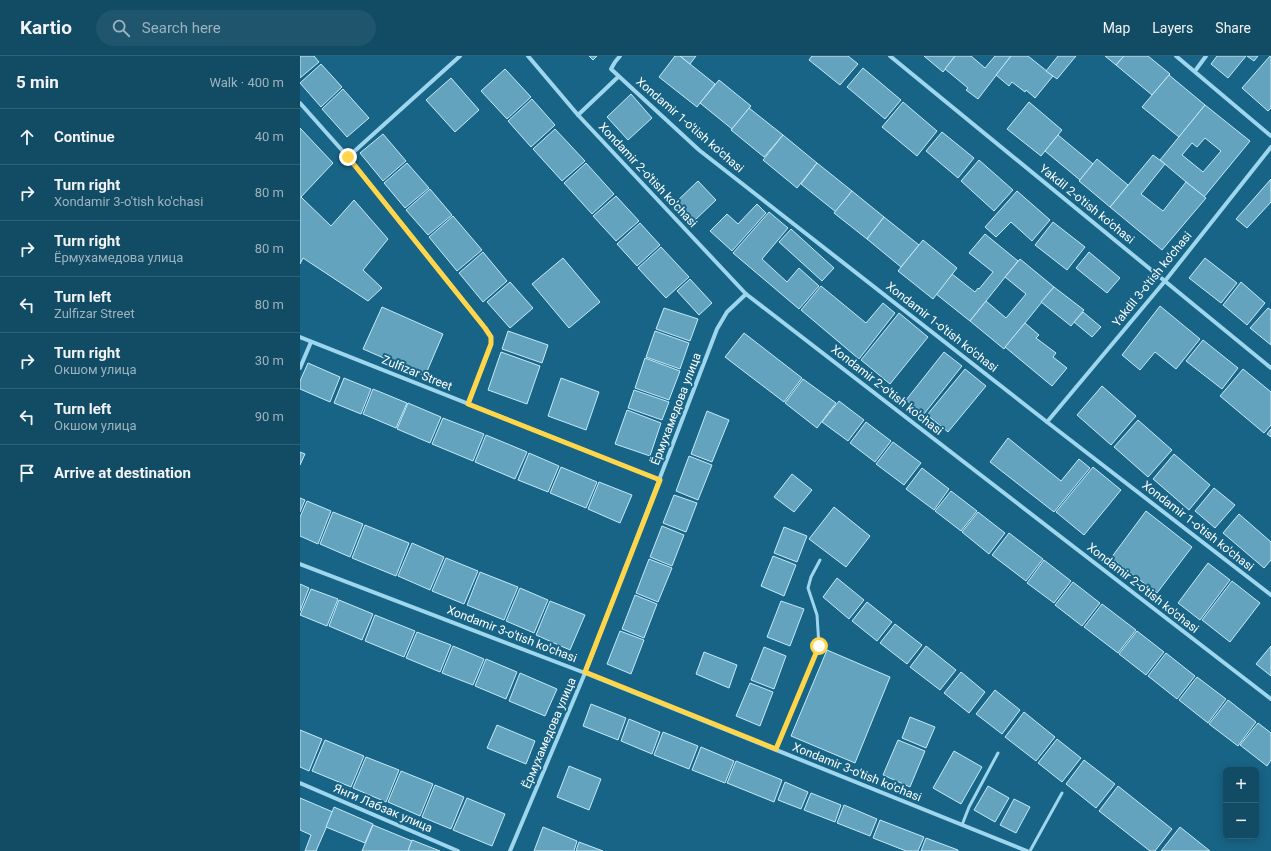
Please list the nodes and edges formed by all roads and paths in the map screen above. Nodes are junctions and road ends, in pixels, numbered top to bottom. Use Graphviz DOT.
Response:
graph roads {
  1 [pos="460,56"];
  2 [pos="528,56"];
  3 [pos="620,56"];
  4 [pos="890,56"];
  5 [pos="1176,56"];
  6 [pos="1206,56"];
  7 [pos="1194,71"];
  8 [pos="618,77"];
  9 [pos="300,103"];
  10 [pos="578,115"];
  11 [pos="1271,136"];
  12 [pos="1271,147"];
  13 [pos="348,157"];
  14 [pos="1165,281"];
  15 [pos="746,294"];
  16 [pos="300,338"];
  17 [pos="311,342"];
  18 [pos="300,368"];
  19 [pos="1271,368"];
  20 [pos="468,404"];
  21 [pos="1047,422"];
  22 [pos="660,480"];
  23 [pos="820,560"];
  24 [pos="300,564"];
  25 [pos="1271,595"];
  26 [pos="585,672"];
  27 [pos="1271,699"];
  28 [pos="776,749"];
  29 [pos="998,753"];
  30 [pos="300,783"];
  31 [pos="1062,793"];
  32 [pos="962,825"];
  33 [pos="458,851"];
  34 [pos="510,851"];
  35 [pos="1027,851"];
  36 [pos="1030,851"];
  1 -- 13 [label="street"];
  2 -- 10 [label="street, Xondamir 2-o'tish ko'chasi"];
  3 -- 8 [label="street, Xondamir 1-o'tish ko'chasi"];
  4 -- 14 [label="street, Yakdil 2-o'tish ko'chasi"];
  5 -- 7 [label="street"];
  6 -- 7 [label="street"];
  7 -- 11 [label="street"];
  8 -- 10 [label="street"];
  8 -- 21 [label="street, Xondamir 1-o'tish ko'chasi"];
  9 -- 13 [label="street"];
  10 -- 15 [label="street, Xondamir 2-o'tish ko'chasi"];
  12 -- 14 [label="street, Yakdil 3-o'tish ko'chasi"];
  13 -- 20 [label="street"];
  14 -- 19 [label="street, Yakdil 2-o'tish ko'chasi"];
  14 -- 21 [label="street, Yakdil 3-o'tish ko'chasi"];
  15 -- 22 [label="street, Ёрмухамедова улица"];
  15 -- 27 [label="street, Xondamir 2-o'tish ko'chasi"];
  16 -- 17 [label="street, Zulfizar Street"];
  17 -- 18 [label="street"];
  17 -- 20 [label="street, Zulfizar Street"];
  20 -- 22 [label="street, Zulfizar Street"];
  21 -- 25 [label="street, Xondamir 1-o'tish ko'chasi"];
  22 -- 26 [label="street, Ёрмухамедова улица"];
  23 -- 28 [label="lane"];
  24 -- 26 [label="street, Xondamir 3-o'tish ko'chasi"];
  26 -- 28 [label="street, Xondamir 3-o'tish ko'chasi"];
  26 -- 34 [label="street, Ёрмухамедова улица"];
  28 -- 32 [label="street, Xondamir 3-o'tish ko'chasi"];
  29 -- 32 [label="lane"];
  30 -- 33 [label="street, Янги Лабзак улица"];
  31 -- 36 [label="lane"];
  32 -- 35 [label="street, Xondamir 3-o'tish ko'chasi"];
}
